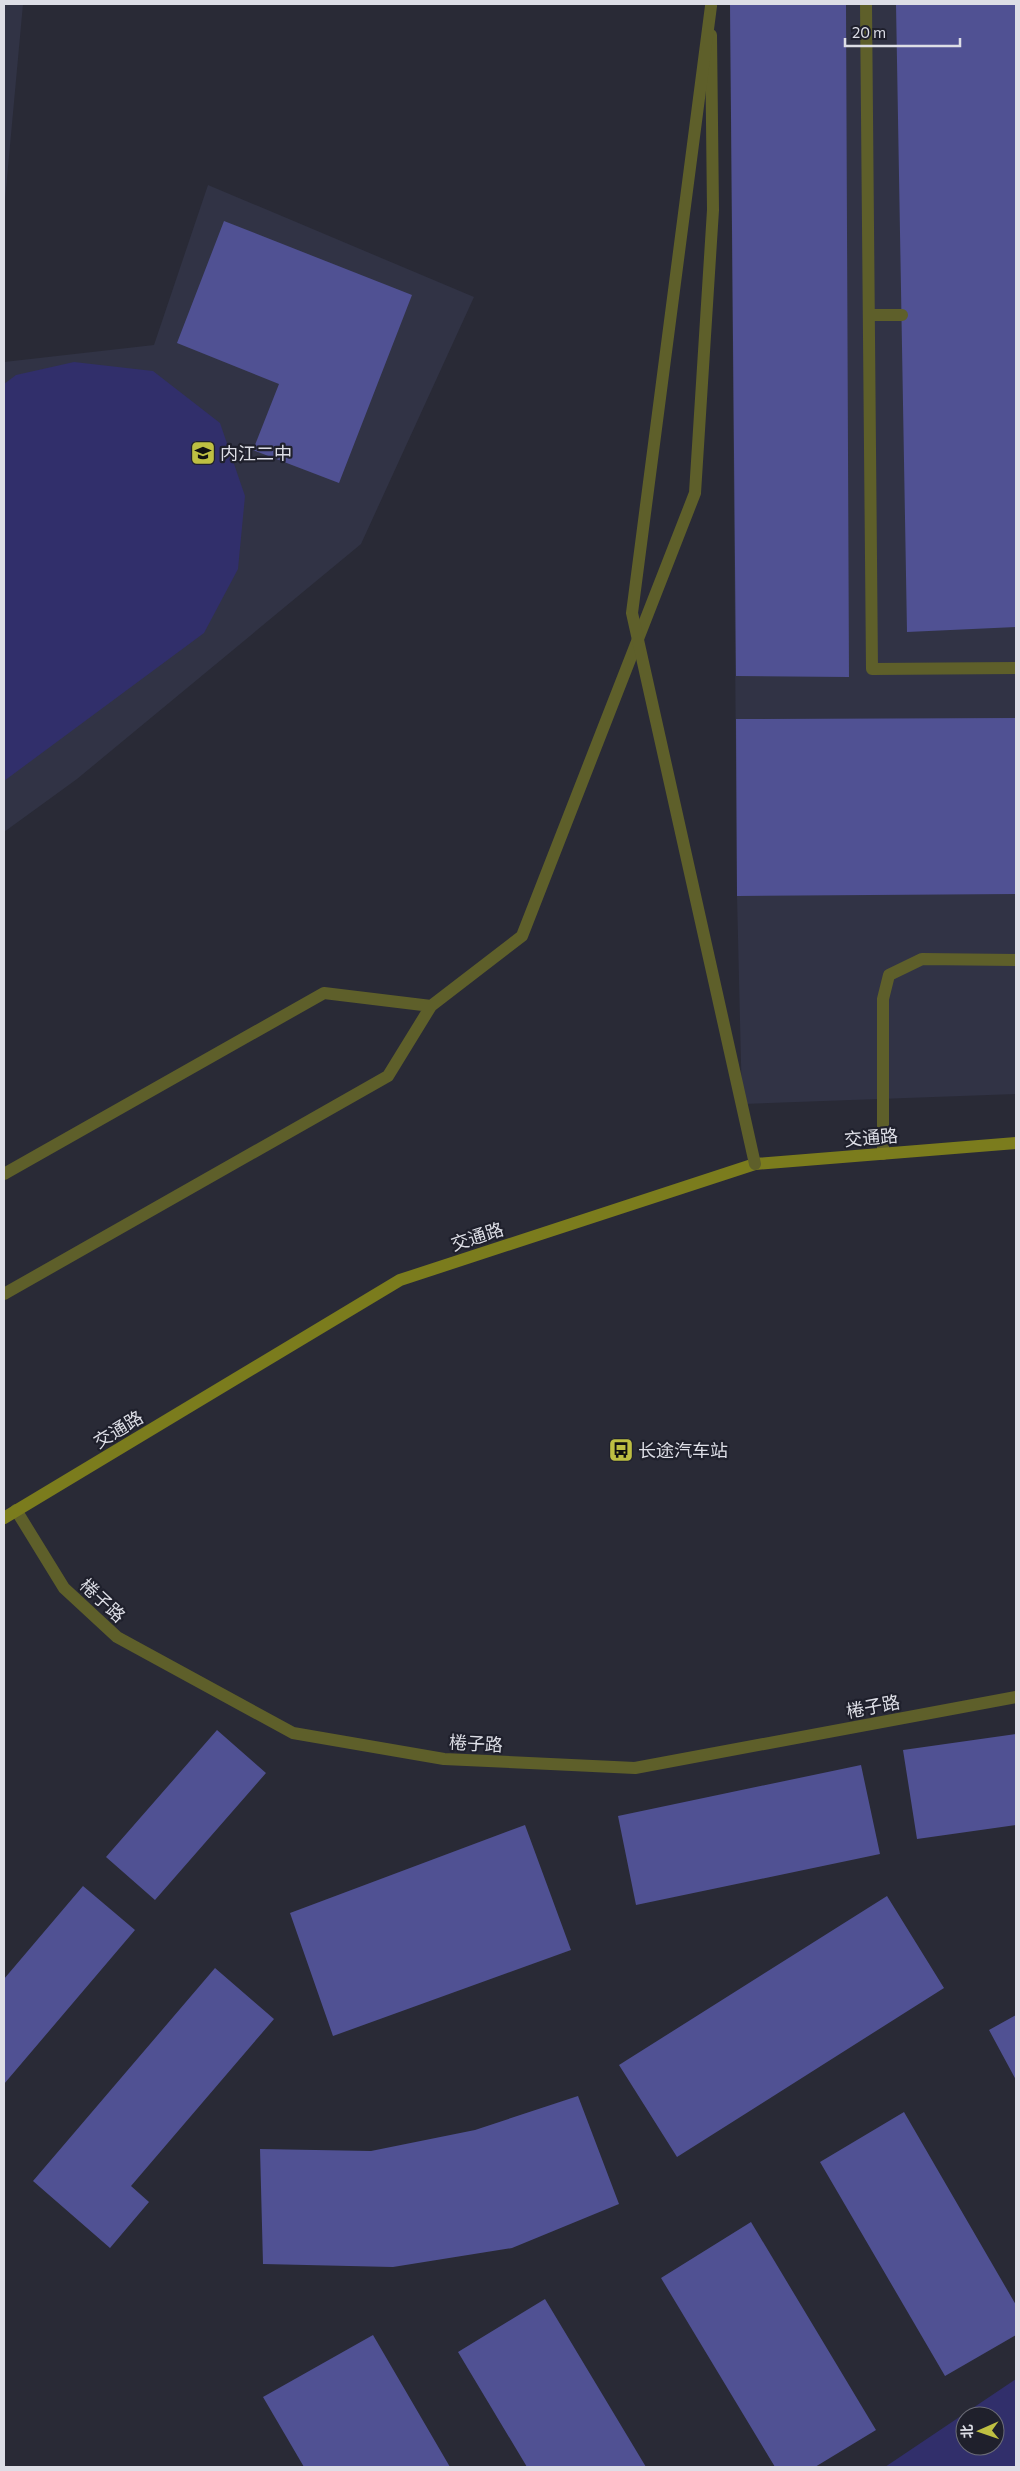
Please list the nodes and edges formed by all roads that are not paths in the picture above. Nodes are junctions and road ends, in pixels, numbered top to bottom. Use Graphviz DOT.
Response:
graph roads {
  1 [pos="866,4"];
  2 [pos="711,5"];
  3 [pos="868,315"];
  4 [pos="902,315"];
  5 [pos="1016,668"];
  6 [pos="1016,960"];
  7 [pos="431,1006"];
  8 [pos="1016,1143"];
  9 [pos="883,1154"];
  10 [pos="755,1164"];
  11 [pos="4,1174"];
  12 [pos="4,1294"];
  13 [pos="16,1510"];
  14 [pos="4,1518"];
  15 [pos="1016,1697"];
  1 -- 3 [label="street"];
  2 -- 7 [label="street"];
  2 -- 10 [label="street, bridge"];
  3 -- 4 [label="street"];
  3 -- 5 [label="street"];
  6 -- 9 [label="street"];
  7 -- 11 [label="street"];
  7 -- 12 [label="street"];
  8 -- 9 [label="main road, 交通路"];
  9 -- 10 [label="main road, 交通路"];
  10 -- 13 [label="main road, 交通路"];
  13 -- 14 [label="main road, 交通路"];
  13 -- 15 [label="street, 棬子路"];
}
